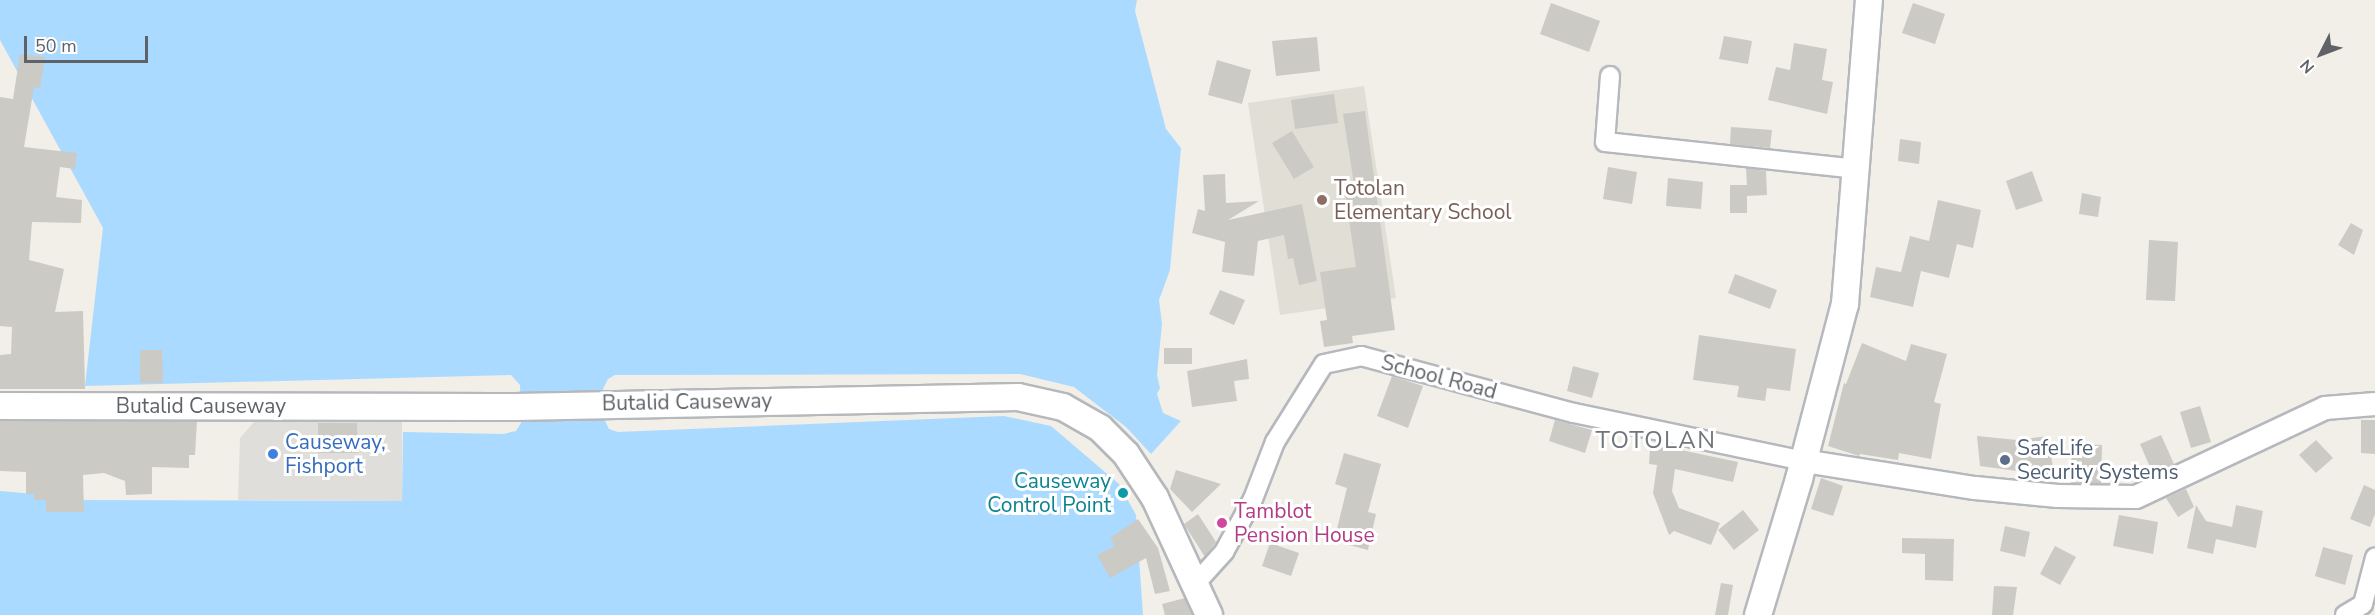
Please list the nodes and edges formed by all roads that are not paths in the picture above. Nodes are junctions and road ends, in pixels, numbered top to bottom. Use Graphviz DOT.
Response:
graph roads {
  1 [pos="1869,0"];
  2 [pos="1610,76"];
  3 [pos="1856,169"];
  4 [pos="2375,404"];
  5 [pos="0,406"];
  6 [pos="1804,461"];
  7 [pos="2375,558"];
  8 [pos="1196,583"];
  9 [pos="1209,615"];
  10 [pos="1758,615"];
  11 [pos="2345,615"];
  1 -- 3 [label="main road"];
  2 -- 3 [label="street"];
  3 -- 6 [label="main road"];
  4 -- 6 [label="street"];
  5 -- 8 [label="main road, Butalid Causeway"];
  6 -- 8 [label="street, School Road"];
  6 -- 10 [label="main road"];
  7 -- 11 [label="street"];
  8 -- 9 [label="main road, Butalid Causeway"];
}
